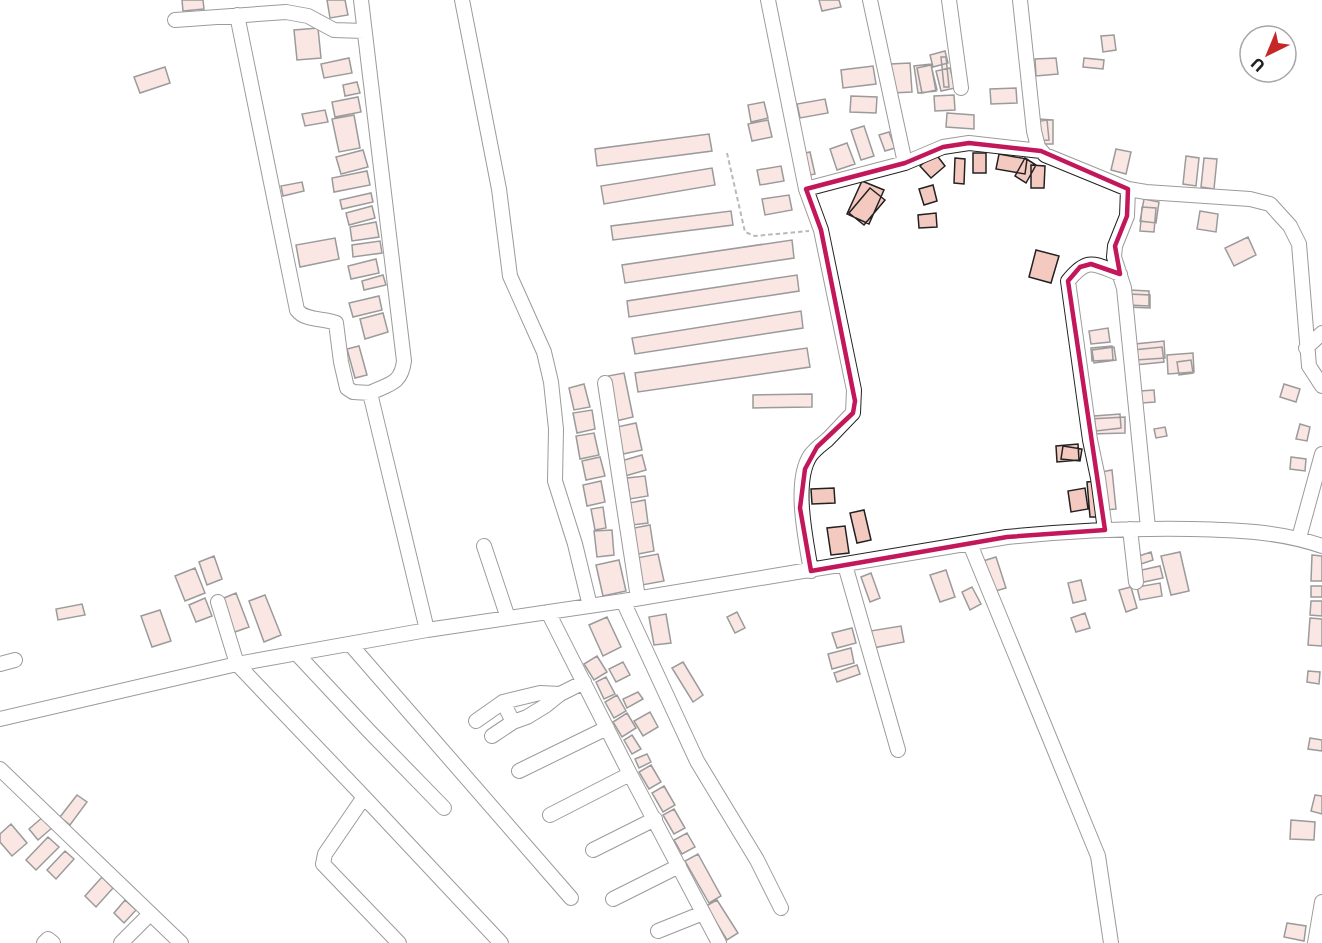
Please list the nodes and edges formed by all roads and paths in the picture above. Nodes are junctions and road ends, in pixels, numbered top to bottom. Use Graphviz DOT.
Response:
graph roads {
  1 [pos="362,0"];
  2 [pos="462,0"];
  3 [pos="768,0"];
  4 [pos="870,0"];
  5 [pos="949,0"];
  6 [pos="1020,0"];
  7 [pos="237,15"];
  8 [pos="175,20"];
  9 [pos="364,31"];
  10 [pos="961,88"];
  11 [pos="1041,151"];
  12 [pos="727,153"];
  13 [pos="905,163"];
  14 [pos="806,189"];
  15 [pos="1128,189"];
  16 [pos="821,230"];
  17 [pos="1120,274"];
  18 [pos="1322,333"];
  19 [pos="1306,348"];
  20 [pos="605,382"];
  21 [pos="1322,386"];
  22 [pos="370,393"];
  23 [pos="1322,454"];
  24 [pos="1148,528"];
  25 [pos="1130,529"];
  26 [pos="1105,530"];
  27 [pos="1299,538"];
  28 [pos="970,544"];
  29 [pos="484,546"];
  30 [pos="1322,546"];
  31 [pos="845,565"];
  32 [pos="811,570"];
  33 [pos="1136,582"];
  34 [pos="638,598"];
  35 [pos="623,601"];
  36 [pos="218,602"];
  37 [pos="590,606"];
  38 [pos="548,612"];
  39 [pos="508,618"];
  40 [pos="427,630"];
  41 [pos="350,644"];
  42 [pos="297,654"];
  43 [pos="15,660"];
  44 [pos="0,664"];
  45 [pos="237,664"];
  46 [pos="584,682"];
  47 [pos="560,694"];
  48 [pos="503,702"];
  49 [pos="0,719"];
  50 [pos="476,721"];
  51 [pos="513,722"];
  52 [pos="607,728"];
  53 [pos="492,736"];
  54 [pos="898,750"];
  55 [pos="0,769"];
  56 [pos="519,771"];
  57 [pos="630,774"];
  58 [pos="363,797"];
  59 [pos="444,807"];
  60 [pos="550,815"];
  61 [pos="655,819"];
  62 [pos="593,850"];
  63 [pos="679,866"];
  64 [pos="571,898"];
  65 [pos="612,899"];
  66 [pos="1322,902"];
  67 [pos="781,908"];
  68 [pos="703,913"];
  69 [pos="146,918"];
  70 [pos="658,931"];
  71 [pos="44,943"];
  72 [pos="53,943"];
  73 [pos="121,943"];
  74 [pos="181,943"];
  75 [pos="399,943"];
  76 [pos="501,943"];
  77 [pos="719,943"];
  78 [pos="1111,943"];
  79 [pos="1315,943"];
  1 -- 9 [label="street"];
  2 -- 37 [label="street"];
  3 -- 14 [label="street"];
  4 -- 13 [label="street"];
  5 -- 10 [label="street"];
  6 -- 11 [label="street"];
  7 -- 8 [label="street"];
  7 -- 9 [label="street"];
  7 -- 22 [label="street"];
  9 -- 22 [label="street"];
  11 -- 13 [label="street"];
  11 -- 15 [label="street"];
  12 -- 16 [label="path"];
  13 -- 14 [label="street"];
  14 -- 16 [label="street"];
  15 -- 17 [label="street"];
  15 -- 19 [label="street"];
  16 -- 32 [label="street"];
  17 -- 24 [label="street"];
  17 -- 26 [label="street"];
  18 -- 19 [label="street"];
  19 -- 21 [label="street"];
  20 -- 34 [label="street"];
  22 -- 40 [label="street"];
  23 -- 27 [label="street"];
  24 -- 25 [label="street"];
  24 -- 27 [label="street"];
  25 -- 26 [label="street"];
  25 -- 33 [label="street"];
  26 -- 28 [label="street"];
  27 -- 30 [label="street"];
  28 -- 31 [label="street"];
  28 -- 78 [label="street"];
  29 -- 39 [label="street"];
  31 -- 32 [label="street"];
  31 -- 54 [label="street"];
  32 -- 34 [label="street"];
  34 -- 35 [label="street"];
  35 -- 37 [label="street"];
  35 -- 67 [label="street"];
  36 -- 45 [label="street"];
  37 -- 38 [label="street"];
  38 -- 39 [label="street"];
  38 -- 46 [label="street"];
  39 -- 40 [label="street"];
  40 -- 41 [label="street"];
  41 -- 42 [label="street"];
  41 -- 64 [label="street"];
  42 -- 45 [label="street"];
  42 -- 59 [label="street"];
  43 -- 44 [label="street"];
  45 -- 49 [label="street"];
  45 -- 58 [label="street"];
  46 -- 47 [label="street"];
  46 -- 52 [label="street"];
  47 -- 48 [label="street"];
  47 -- 51 [label="street"];
  48 -- 50 [label="street"];
  48 -- 51 [label="street"];
  51 -- 53 [label="street"];
  52 -- 56 [label="street"];
  52 -- 57 [label="street"];
  55 -- 74 [label="street"];
  57 -- 60 [label="street"];
  57 -- 61 [label="street"];
  58 -- 75 [label="street"];
  58 -- 76 [label="street"];
  61 -- 62 [label="street"];
  61 -- 63 [label="street"];
  63 -- 65 [label="street"];
  63 -- 68 [label="street"];
  66 -- 79 [label="street"];
  68 -- 70 [label="street"];
  68 -- 77 [label="street"];
  69 -- 73 [label="street"];
  71 -- 72 [label="street"];
}
